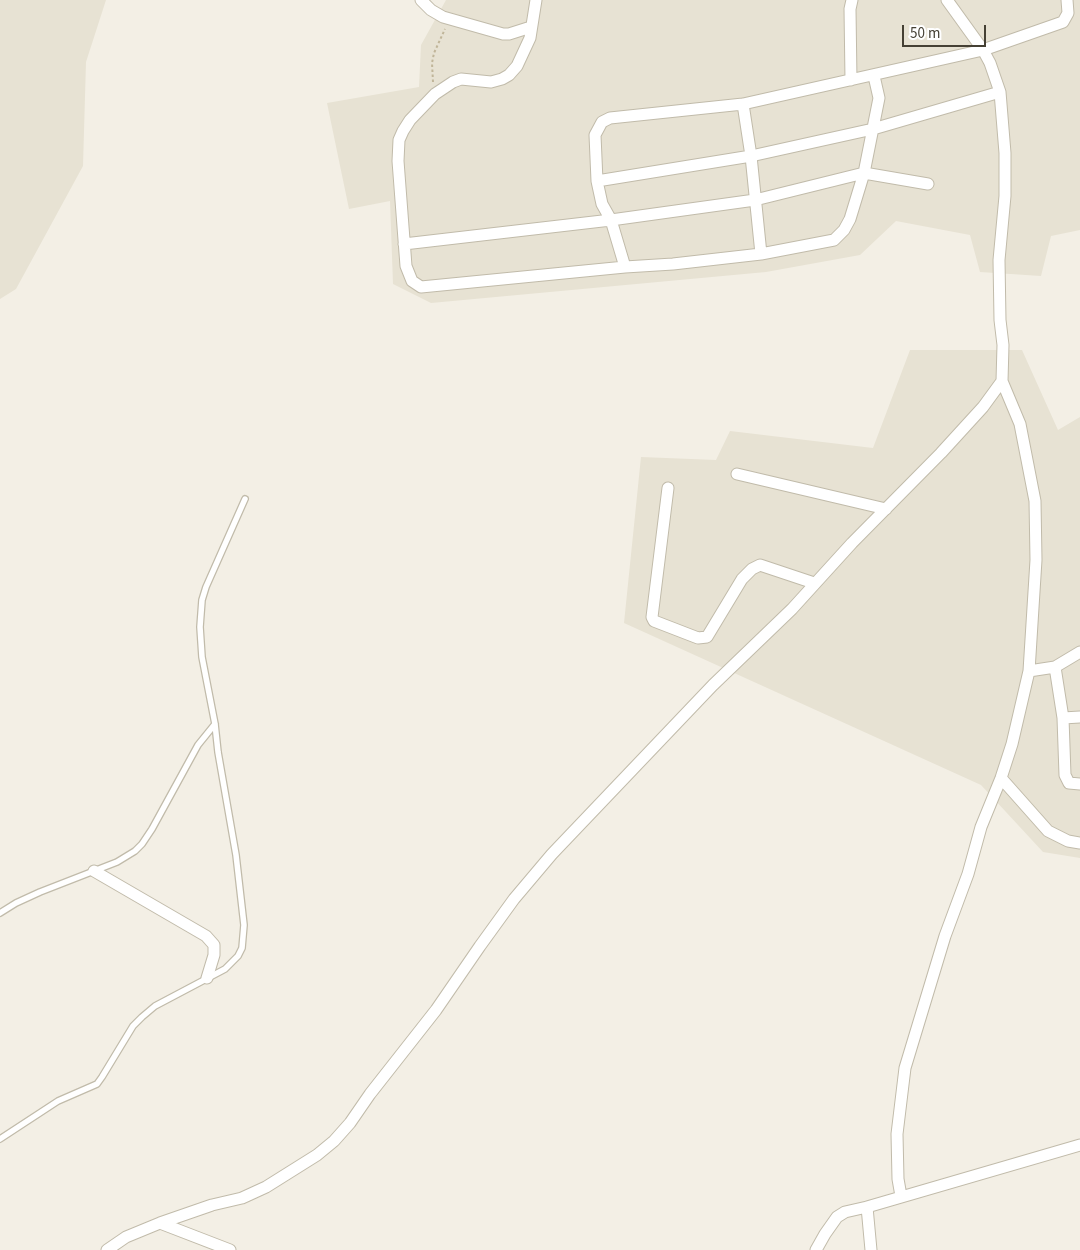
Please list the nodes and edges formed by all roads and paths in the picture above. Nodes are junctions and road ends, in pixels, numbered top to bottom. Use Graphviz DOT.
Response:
graph roads {
  1 [pos="421,0"];
  2 [pos="536,0"];
  3 [pos="852,0"];
  4 [pos="947,0"];
  5 [pos="1067,0"];
  6 [pos="451,19"];
  7 [pos="531,27"];
  8 [pos="983,50"];
  9 [pos="874,76"];
  10 [pos="851,80"];
  11 [pos="1000,92"];
  12 [pos="435,94"];
  13 [pos="743,104"];
  14 [pos="873,129"];
  15 [pos="751,156"];
  16 [pos="864,173"];
  17 [pos="597,181"];
  18 [pos="928,184"];
  19 [pos="755,200"];
  20 [pos="611,220"];
  21 [pos="404,244"];
  22 [pos="761,254"];
  23 [pos="626,267"];
  24 [pos="1002,381"];
  25 [pos="737,474"];
  26 [pos="668,488"];
  27 [pos="245,499"];
  28 [pos="886,509"];
  29 [pos="814,584"];
  30 [pos="1080,652"];
  31 [pos="1055,667"];
  32 [pos="1029,671"];
  33 [pos="1080,717"];
  34 [pos="1063,718"];
  35 [pos="215,724"];
  36 [pos="1001,778"];
  37 [pos="1080,784"];
  38 [pos="1080,843"];
  39 [pos="94,870"];
  40 [pos="0,913"];
  41 [pos="207,978"];
  42 [pos="0,1139"];
  43 [pos="1080,1144"];
  44 [pos="900,1196"];
  45 [pos="867,1207"];
  46 [pos="160,1223"];
  47 [pos="108,1250"];
  48 [pos="230,1250"];
  49 [pos="816,1250"];
  50 [pos="871,1250"];
  1 -- 6 [label="street"];
  2 -- 7 [label="street"];
  3 -- 10 [label="street"];
  4 -- 8 [label="street"];
  5 -- 8 [label="street"];
  6 -- 7 [label="street"];
  6 -- 12 [label="path"];
  7 -- 12 [label="street"];
  8 -- 9 [label="street"];
  8 -- 11 [label="street"];
  9 -- 10 [label="street"];
  9 -- 14 [label="street"];
  10 -- 13 [label="street"];
  11 -- 14 [label="street"];
  11 -- 24 [label="street"];
  12 -- 21 [label="street"];
  13 -- 15 [label="street"];
  13 -- 17 [label="street"];
  14 -- 15 [label="street"];
  14 -- 16 [label="street"];
  15 -- 17 [label="street"];
  15 -- 19 [label="street"];
  16 -- 18 [label="street"];
  16 -- 19 [label="street"];
  16 -- 22 [label="street"];
  17 -- 20 [label="street"];
  19 -- 20 [label="street"];
  19 -- 22 [label="street"];
  20 -- 21 [label="street"];
  20 -- 23 [label="street"];
  21 -- 23 [label="street"];
  22 -- 23 [label="street"];
  24 -- 28 [label="street"];
  24 -- 32 [label="street"];
  25 -- 28 [label="street"];
  26 -- 29 [label="street"];
  27 -- 35 [label="lane"];
  28 -- 29 [label="street"];
  29 -- 46 [label="street"];
  30 -- 31 [label="street"];
  31 -- 32 [label="street"];
  31 -- 34 [label="street"];
  32 -- 36 [label="street"];
  33 -- 34 [label="street"];
  34 -- 37 [label="street"];
  35 -- 39 [label="lane"];
  35 -- 41 [label="lane"];
  36 -- 38 [label="street"];
  36 -- 44 [label="street"];
  39 -- 40 [label="lane"];
  39 -- 41 [label="street"];
  41 -- 42 [label="lane"];
  43 -- 44 [label="street"];
  44 -- 45 [label="street"];
  45 -- 49 [label="street"];
  45 -- 50 [label="street"];
  46 -- 47 [label="street"];
  46 -- 48 [label="street"];
}
